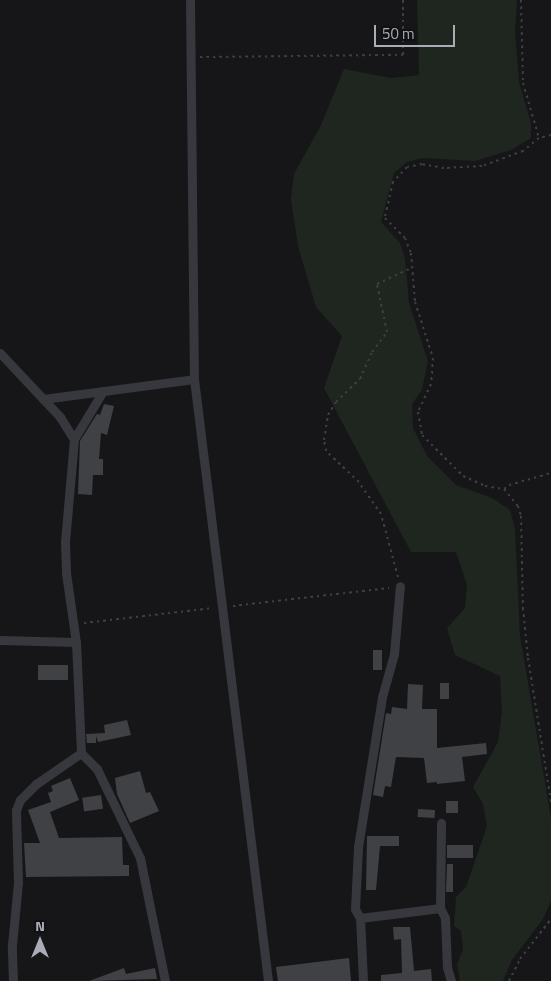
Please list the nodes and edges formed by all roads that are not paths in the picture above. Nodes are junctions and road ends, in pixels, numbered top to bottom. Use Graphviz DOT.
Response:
graph roads {
  1 [pos="190,0"];
  2 [pos="0,353"];
  3 [pos="194,379"];
  4 [pos="103,391"];
  5 [pos="43,399"];
  6 [pos="74,439"];
  7 [pos="400,586"];
  8 [pos="0,640"];
  9 [pos="76,642"];
  10 [pos="81,753"];
  11 [pos="441,823"];
  12 [pos="440,908"];
  13 [pos="360,918"];
  14 [pos="13,981"];
  15 [pos="165,981"];
  16 [pos="268,981"];
  17 [pos="363,981"];
  18 [pos="451,981"];
  1 -- 3 [label="street"];
  2 -- 5 [label="street"];
  3 -- 4 [label="street"];
  3 -- 16 [label="street"];
  4 -- 5 [label="street"];
  4 -- 6 [label="street"];
  5 -- 6 [label="street"];
  6 -- 9 [label="street"];
  7 -- 13 [label="street"];
  8 -- 9 [label="street"];
  9 -- 10 [label="street"];
  10 -- 14 [label="street"];
  10 -- 15 [label="street"];
  11 -- 12 [label="street"];
  12 -- 13 [label="street"];
  12 -- 18 [label="street"];
  13 -- 17 [label="street"];
}
